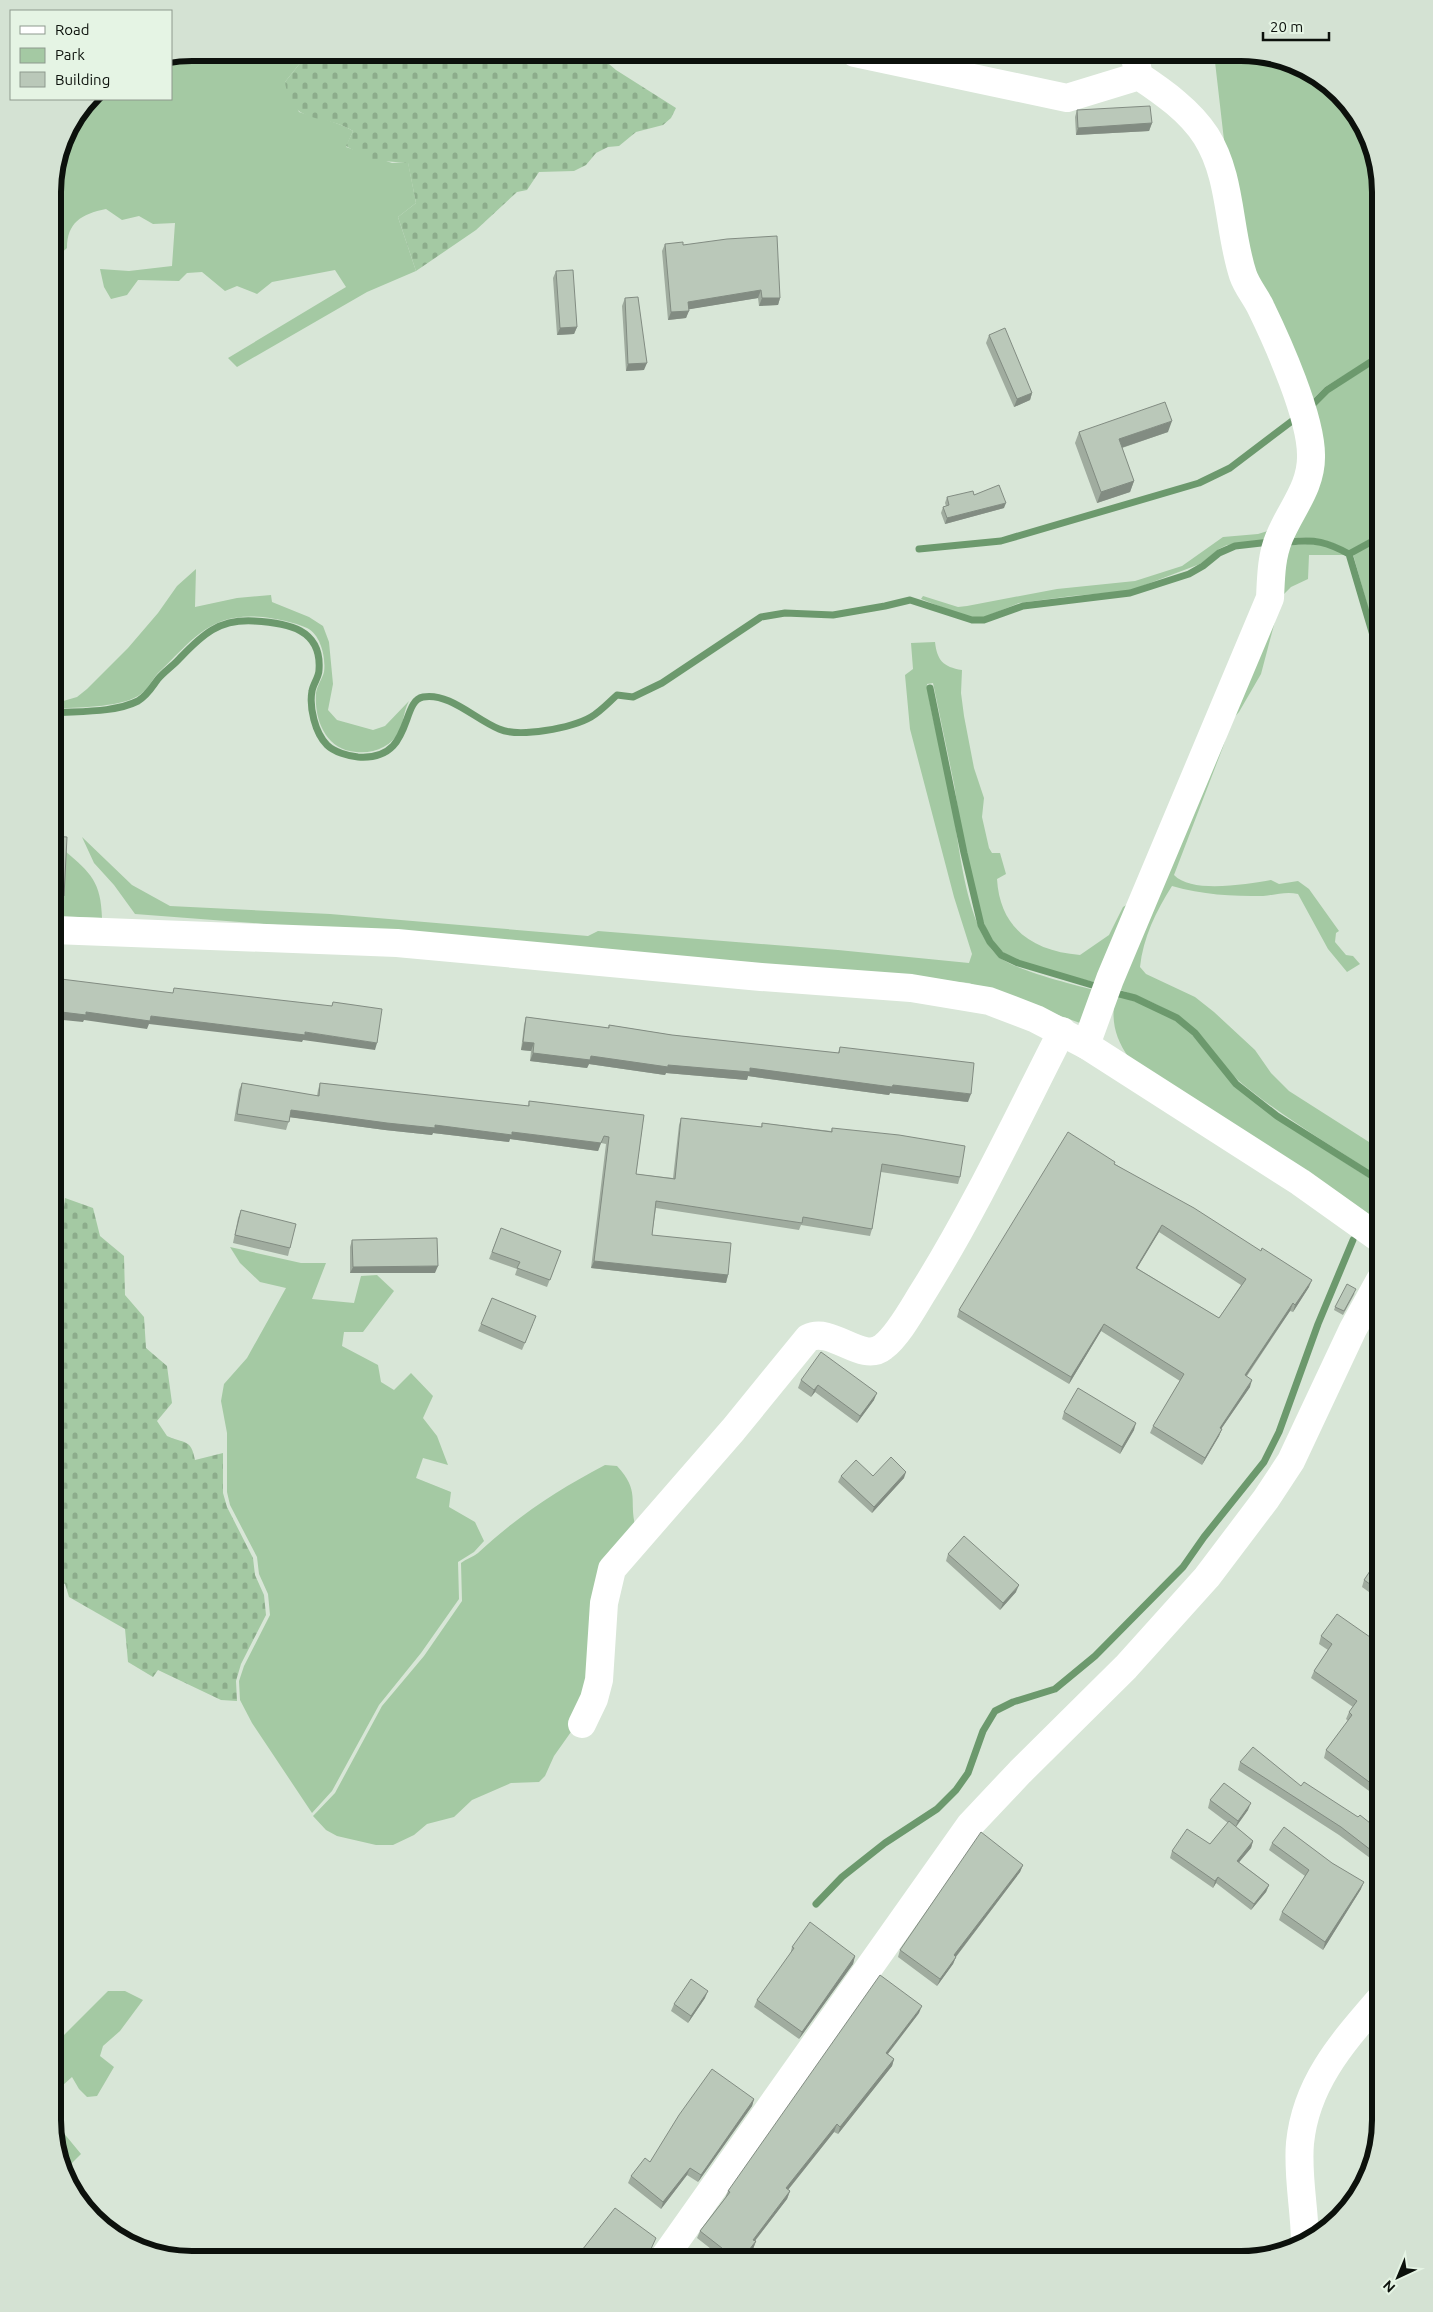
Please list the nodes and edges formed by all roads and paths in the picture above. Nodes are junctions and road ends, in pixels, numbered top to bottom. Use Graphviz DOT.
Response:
graph roads {
  1 [pos="896,62"];
  2 [pos="1137,64"];
  3 [pos="62,930"];
  4 [pos="1062,1031"];
  5 [pos="1086,1045"];
  6 [pos="1372,1233"];
  7 [pos="1372,1295"];
  8 [pos="582,1724"];
  9 [pos="1372,2009"];
  10 [pos="1305,2234"];
  11 [pos="669,2250"];
  1 -- 2 [label="street"];
  2 -- 5 [label="street"];
  3 -- 4 [label="street"];
  4 -- 5 [label="street"];
  4 -- 8 [label="street"];
  5 -- 6 [label="street"];
  7 -- 11 [label="street"];
  9 -- 10 [label="street"];
}
